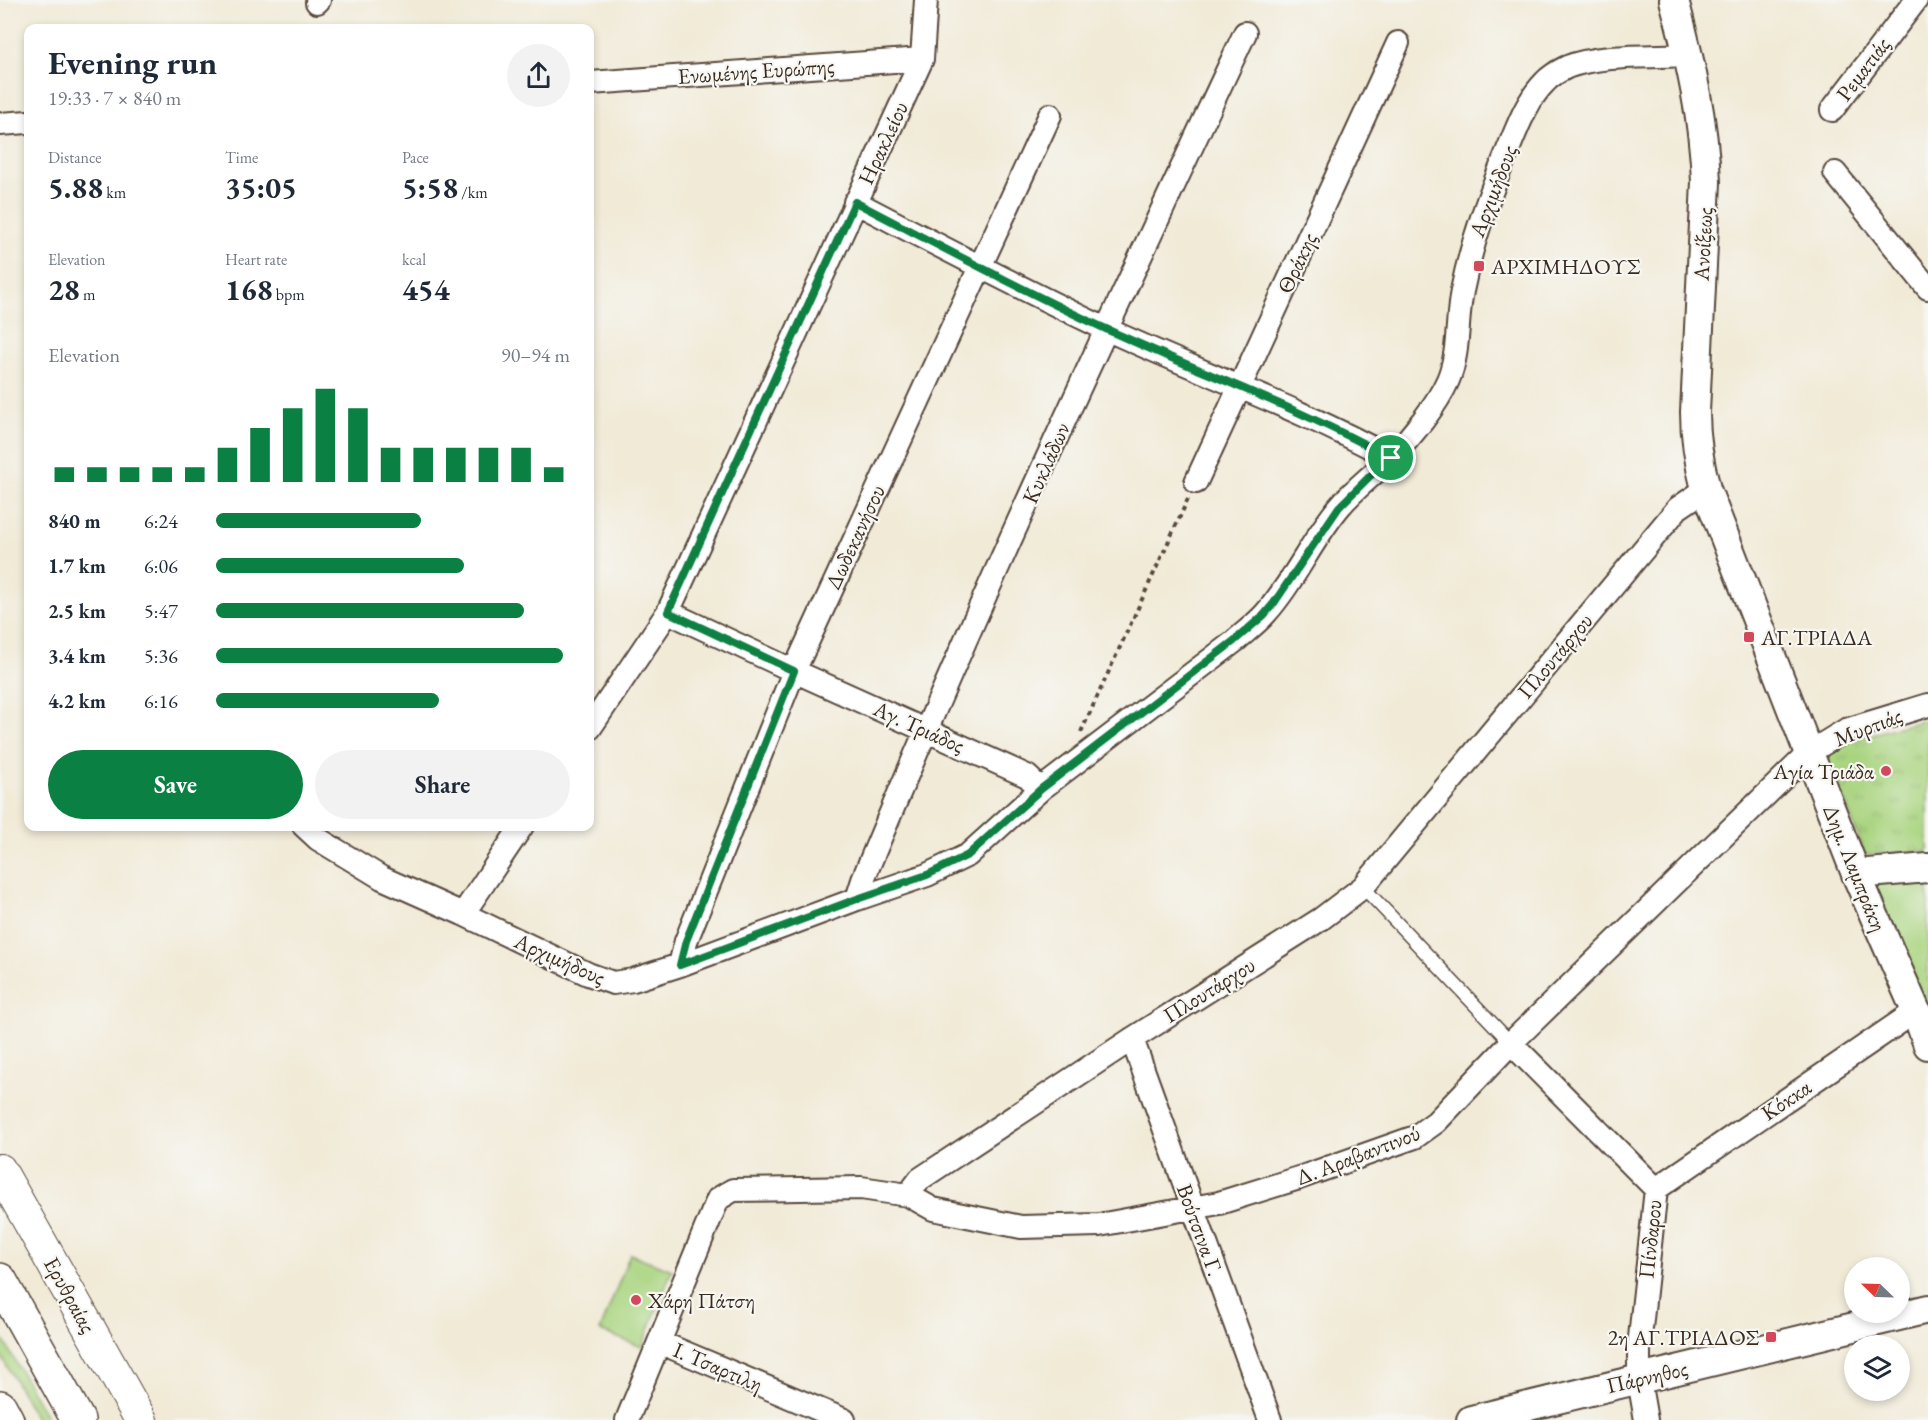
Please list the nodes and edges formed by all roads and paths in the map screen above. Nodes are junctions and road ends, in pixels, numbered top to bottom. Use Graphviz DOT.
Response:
graph roads {
  1 [pos="926,0"];
  2 [pos="1674,0"];
  3 [pos="1916,0"];
  4 [pos="1245,33"];
  5 [pos="1398,43"];
  6 [pos="1688,55"];
  7 [pos="922,59"];
  8 [pos="594,83"];
  9 [pos="1832,110"];
  10 [pos="1050,115"];
  11 [pos="24,122"];
  12 [pos="0,124"];
  13 [pos="1835,173"];
  14 [pos="855,202"];
  15 [pos="979,267"];
  16 [pos="1928,288"];
  17 [pos="1107,329"];
  18 [pos="1241,386"];
  19 [pos="1391,458"];
  20 [pos="1196,482"];
  21 [pos="1706,489"];
  22 [pos="668,612"];
  23 [pos="794,671"];
  24 [pos="1928,705"];
  25 [pos="594,722"];
  26 [pos="925,729"];
  27 [pos="1810,752"];
  28 [pos="1089,753"];
  29 [pos="1041,789"];
  30 [pos="309,831"];
  31 [pos="519,831"];
  32 [pos="1928,868"];
  33 [pos="1856,874"];
  34 [pos="1363,887"];
  35 [pos="857,899"];
  36 [pos="463,914"];
  37 [pos="680,965"];
  38 [pos="1916,1011"];
  39 [pos="1132,1039"];
  40 [pos="1511,1043"];
  41 [pos="1928,1045"];
  42 [pos="0,1170"];
  43 [pos="1656,1190"];
  44 [pos="908,1195"];
  45 [pos="1192,1208"];
  46 [pos="0,1280"];
  47 [pos="1928,1309"];
  48 [pos="659,1342"];
  49 [pos="1639,1380"];
  50 [pos="0,1407"];
  51 [pos="1536,1412"];
  52 [pos="8,1420"];
  53 [pos="78,1420"];
  54 [pos="141,1420"];
  55 [pos="627,1420"];
  56 [pos="844,1420"];
  57 [pos="1270,1420"];
  58 [pos="1471,1420"];
  59 [pos="1646,1420"];
  1 -- 7 [label="street, Ηρακλείου"];
  2 -- 6 [label="street, Ανοίξεως"];
  3 -- 9 [label="street, Ρεματιάς"];
  4 -- 17 [label="street, Κυκλάδων"];
  5 -- 18 [label="street, Θράκης"];
  6 -- 19 [label="street, Αρχιμήδους"];
  6 -- 21 [label="street, Ανοίξεως"];
  7 -- 8 [label="street, Ενωμένης Ευρώπης"];
  7 -- 14 [label="street, Ηρακλείου"];
  10 -- 15 [label="street, Δωδεκανήσου"];
  11 -- 12 [label="street"];
  13 -- 16 [label="street"];
  14 -- 15 [label="street"];
  14 -- 22 [label="street, Ηρακλείου"];
  15 -- 17 [label="street"];
  15 -- 23 [label="street, Δωδεκανήσου"];
  17 -- 18 [label="street"];
  17 -- 26 [label="street, Κυκλάδων"];
  18 -- 19 [label="street"];
  18 -- 20 [label="street, Θράκης"];
  19 -- 28 [label="street, Αρχιμήδους"];
  20 -- 28 [label="path"];
  21 -- 27 [label="street, Δημ. Λαμπράκη"];
  21 -- 34 [label="street, Πλουτάρχου"];
  22 -- 23 [label="street, Αγ. Τριάδος"];
  22 -- 25 [label="street, Ηρακλείου"];
  23 -- 26 [label="street, Αγ. Τριάδος"];
  23 -- 37 [label="street, Δωδεκανήσου"];
  24 -- 27 [label="street, Μυρτιάς"];
  26 -- 29 [label="street, Αγ. Τριάδος"];
  26 -- 35 [label="street, Κυκλάδων"];
  27 -- 33 [label="street, Δημ. Λαμπράκη"];
  27 -- 40 [label="street, Δ. Αραβαντινού"];
  28 -- 29 [label="street, Αρχιμήδους"];
  29 -- 35 [label="street, Αρχιμήδους"];
  30 -- 36 [label="street, Αρχιμήδους"];
  31 -- 36 [label="street"];
  32 -- 33 [label="street"];
  33 -- 38 [label="street, Δημ. Λαμπράκη"];
  34 -- 39 [label="street, Πλουτάρχου"];
  34 -- 40 [label="lane"];
  35 -- 37 [label="street, Αρχιμήδους"];
  36 -- 37 [label="street, Αρχιμήδους"];
  38 -- 41 [label="street, Δημ. Λαμπράκη"];
  38 -- 43 [label="street, Κόκκα"];
  39 -- 44 [label="street, Πλουτάρχου"];
  39 -- 45 [label="street, Βούτσινα Γ."];
  40 -- 43 [label="street, Πίνδαρου"];
  40 -- 45 [label="street, Δ. Αραβαντινού"];
  42 -- 54 [label="main road, Ερυθραίας"];
  43 -- 49 [label="street, Πίνδαρου"];
  44 -- 45 [label="street, Δ. Αραβαντινού"];
  44 -- 48 [label="street"];
  45 -- 57 [label="street, Βούτσινα Γ."];
  46 -- 53 [label="highway"];
  47 -- 49 [label="street, Πάρνηθος"];
  48 -- 55 [label="street"];
  48 -- 56 [label="street, Ι. Τσαρτιλη"];
  49 -- 51 [label="street, Πάρνηθος"];
  49 -- 59 [label="street, Πίνδαρου"];
  50 -- 52 [label="highway"];
  51 -- 58 [label="street, Πάρνηθος"];
}
